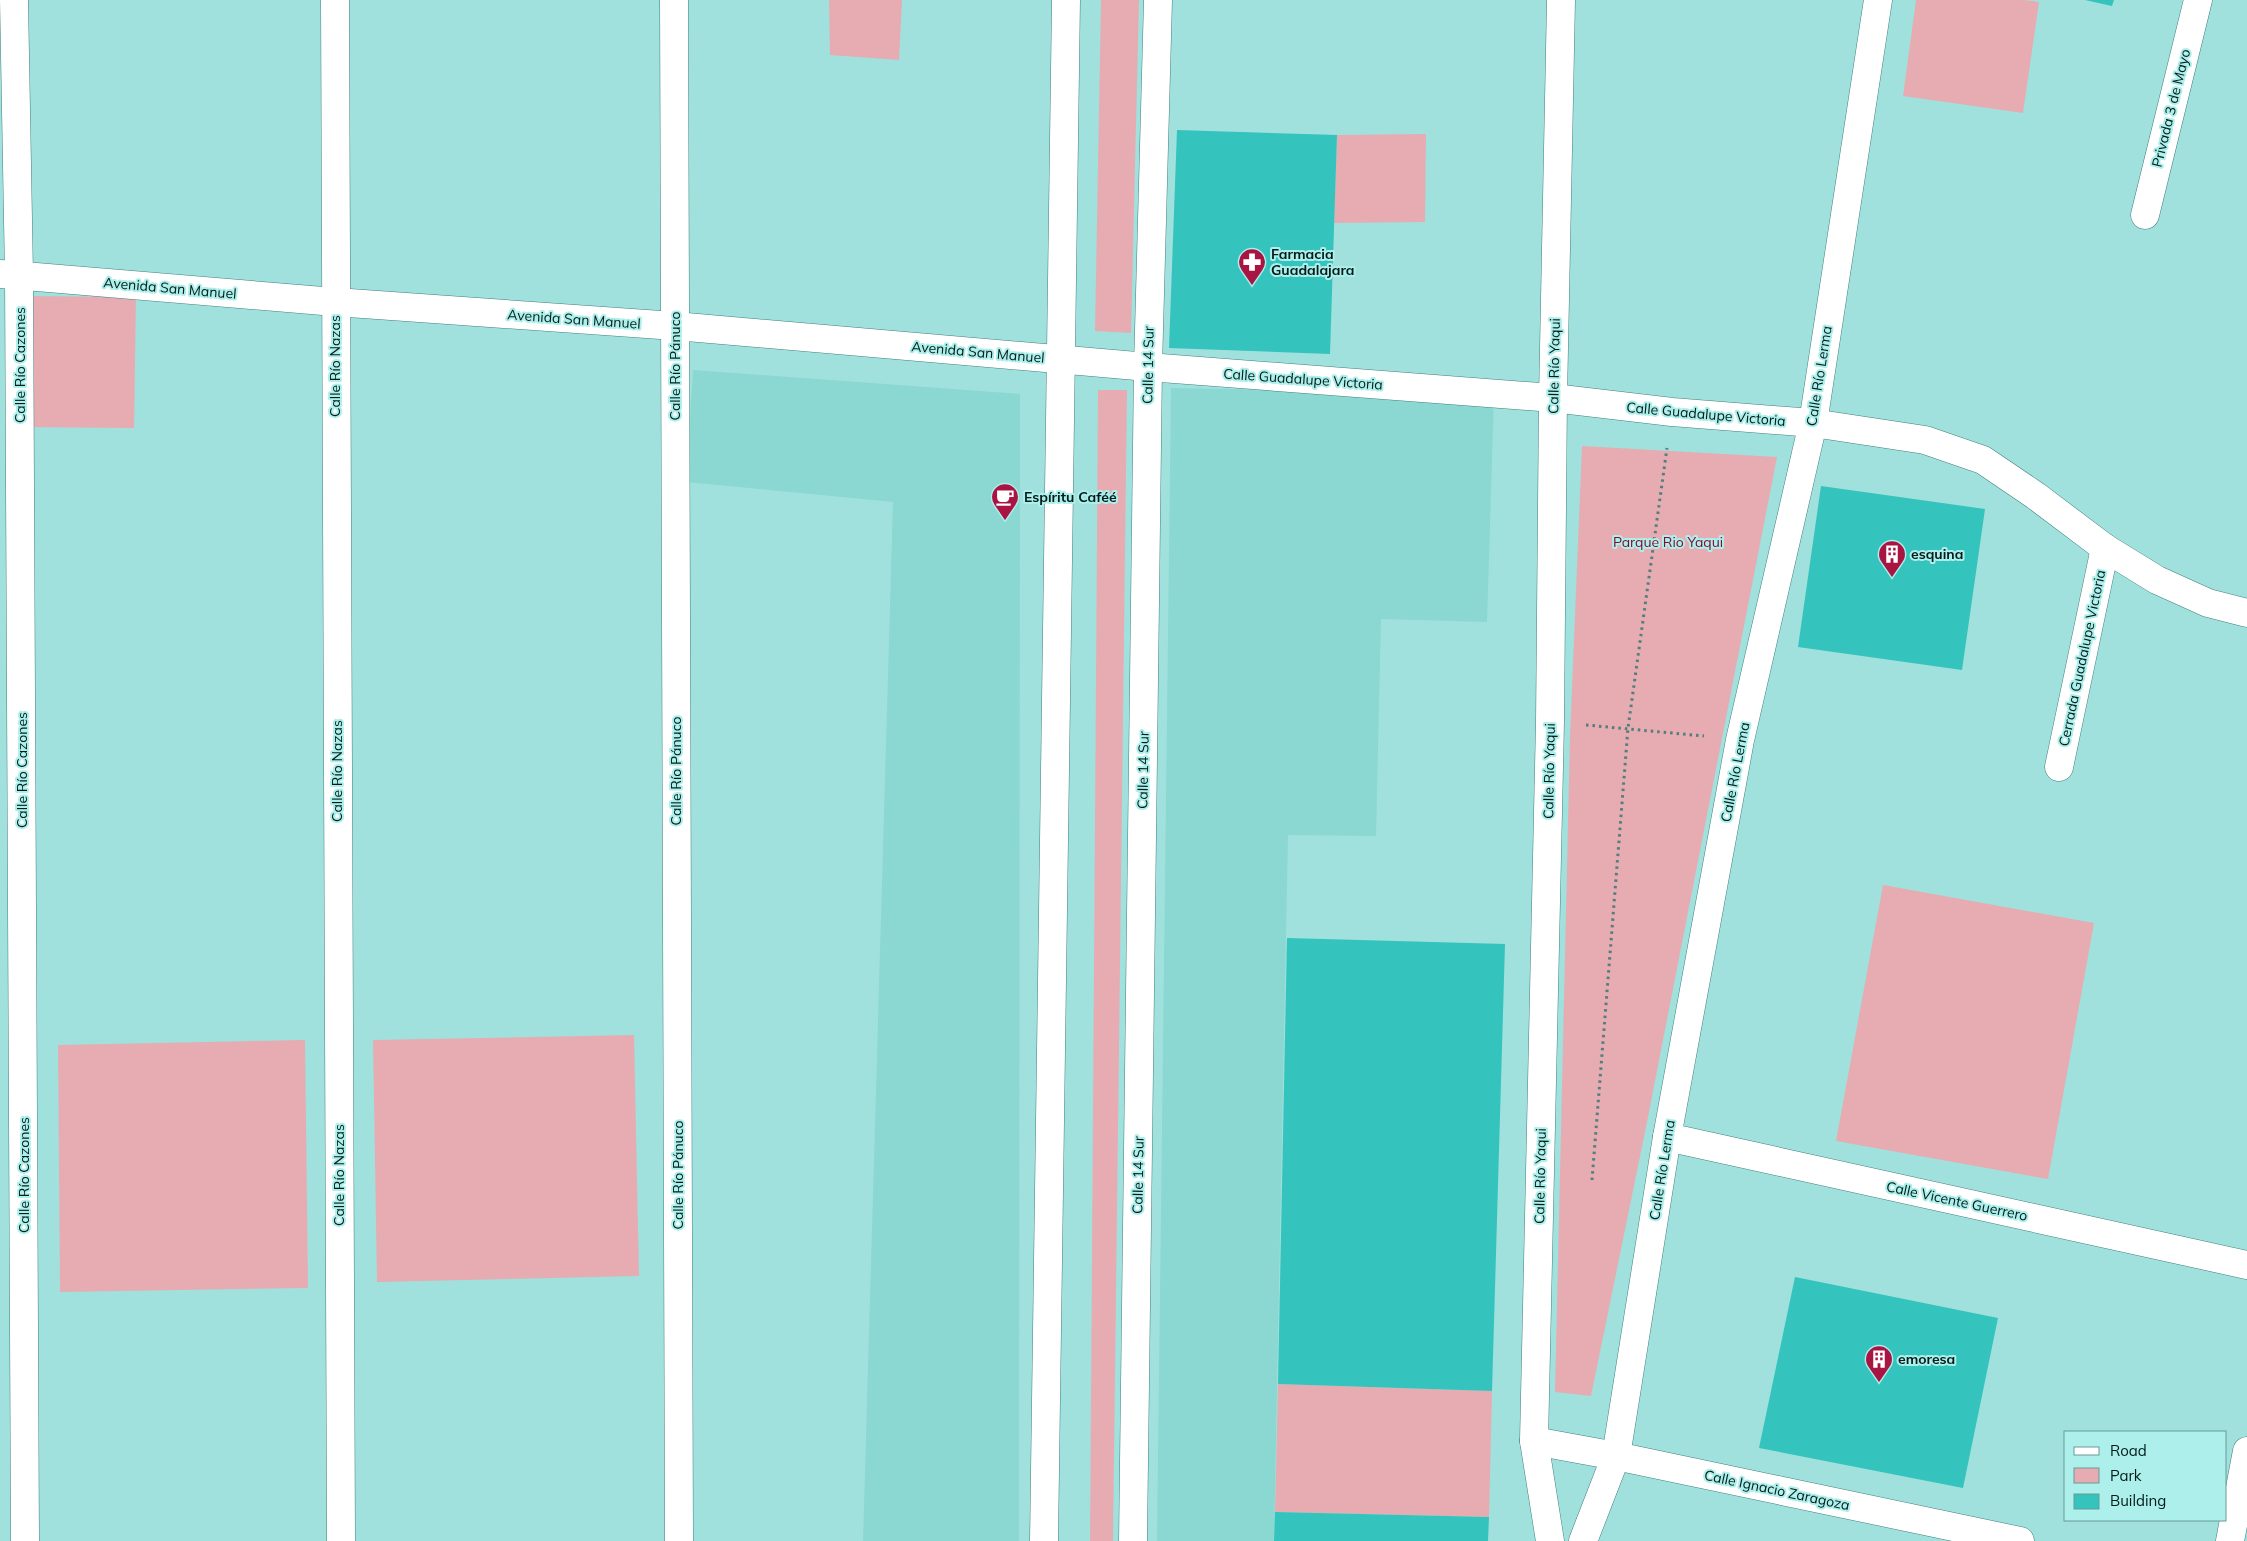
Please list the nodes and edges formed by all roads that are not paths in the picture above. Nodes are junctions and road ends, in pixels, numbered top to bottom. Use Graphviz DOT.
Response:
graph roads {
  1 [pos="14,0"];
  2 [pos="335,0"];
  3 [pos="674,0"];
  4 [pos="1066,0"];
  5 [pos="1158,0"];
  6 [pos="1561,0"];
  7 [pos="1878,0"];
  8 [pos="2198,0"];
  9 [pos="2144,215"];
  10 [pos="10,274"];
  11 [pos="335,302"];
  12 [pos="674,326"];
  13 [pos="1063,359"];
  14 [pos="1148,368"];
  15 [pos="1553,398"];
  16 [pos="1813,423"];
  17 [pos="2105,548"];
  18 [pos="2247,613"];
  19 [pos="2059,767"];
  20 [pos="1667,1137"];
  21 [pos="2247,1265"];
  22 [pos="1534,1440"];
  23 [pos="2247,1451"];
  24 [pos="1616,1456"];
  25 [pos="26,1541"];
  26 [pos="341,1541"];
  27 [pos="679,1541"];
  28 [pos="1044,1541"];
  29 [pos="1133,1541"];
  30 [pos="1550,1541"];
  31 [pos="1583,1541"];
  32 [pos="2020,1541"];
  33 [pos="2230,1541"];
  1 -- 10 [label="street, Calle Río Cazones"];
  2 -- 11 [label="street, Calle Río Nazas"];
  3 -- 12 [label="street, Calle Río Pánuco"];
  4 -- 13 [label="street"];
  5 -- 14 [label="street, Calle 14 Sur"];
  6 -- 15 [label="street, Calle Río Yaqui"];
  7 -- 16 [label="street, Calle Río Lerma"];
  8 -- 9 [label="street, Privada 3 de Mayo"];
  10 -- 11 [label="street, Avenida San Manuel"];
  10 -- 25 [label="street, Calle Río Cazones"];
  11 -- 12 [label="street, Avenida San Manuel"];
  11 -- 26 [label="street, Calle Río Nazas"];
  12 -- 13 [label="street, Avenida San Manuel"];
  12 -- 27 [label="street, Calle Río Pánuco"];
  13 -- 14 [label="street, Avenida San Manuel"];
  13 -- 28 [label="street"];
  14 -- 15 [label="street, Calle Guadalupe Victoria"];
  14 -- 29 [label="street, Calle 14 Sur"];
  15 -- 16 [label="street, Calle Guadalupe Victoria"];
  15 -- 22 [label="street, Calle Río Yaqui"];
  16 -- 17 [label="street, Calle Guadalupe Victoria"];
  16 -- 20 [label="street, Calle Río Lerma"];
  17 -- 18 [label="street, Calle Guadalupe Victoria"];
  17 -- 19 [label="street, Cerrada Guadalupe Victoria"];
  20 -- 21 [label="street, Calle Vicente Guerrero"];
  20 -- 24 [label="street, Calle Río Lerma"];
  22 -- 24 [label="street, Calle Ignacio Zaragoza"];
  22 -- 30 [label="street, Calle Río Yaqui"];
  23 -- 33 [label="street"];
  24 -- 31 [label="street, Calle Río Lerma"];
  24 -- 32 [label="street, Calle Ignacio Zaragoza"];
}
